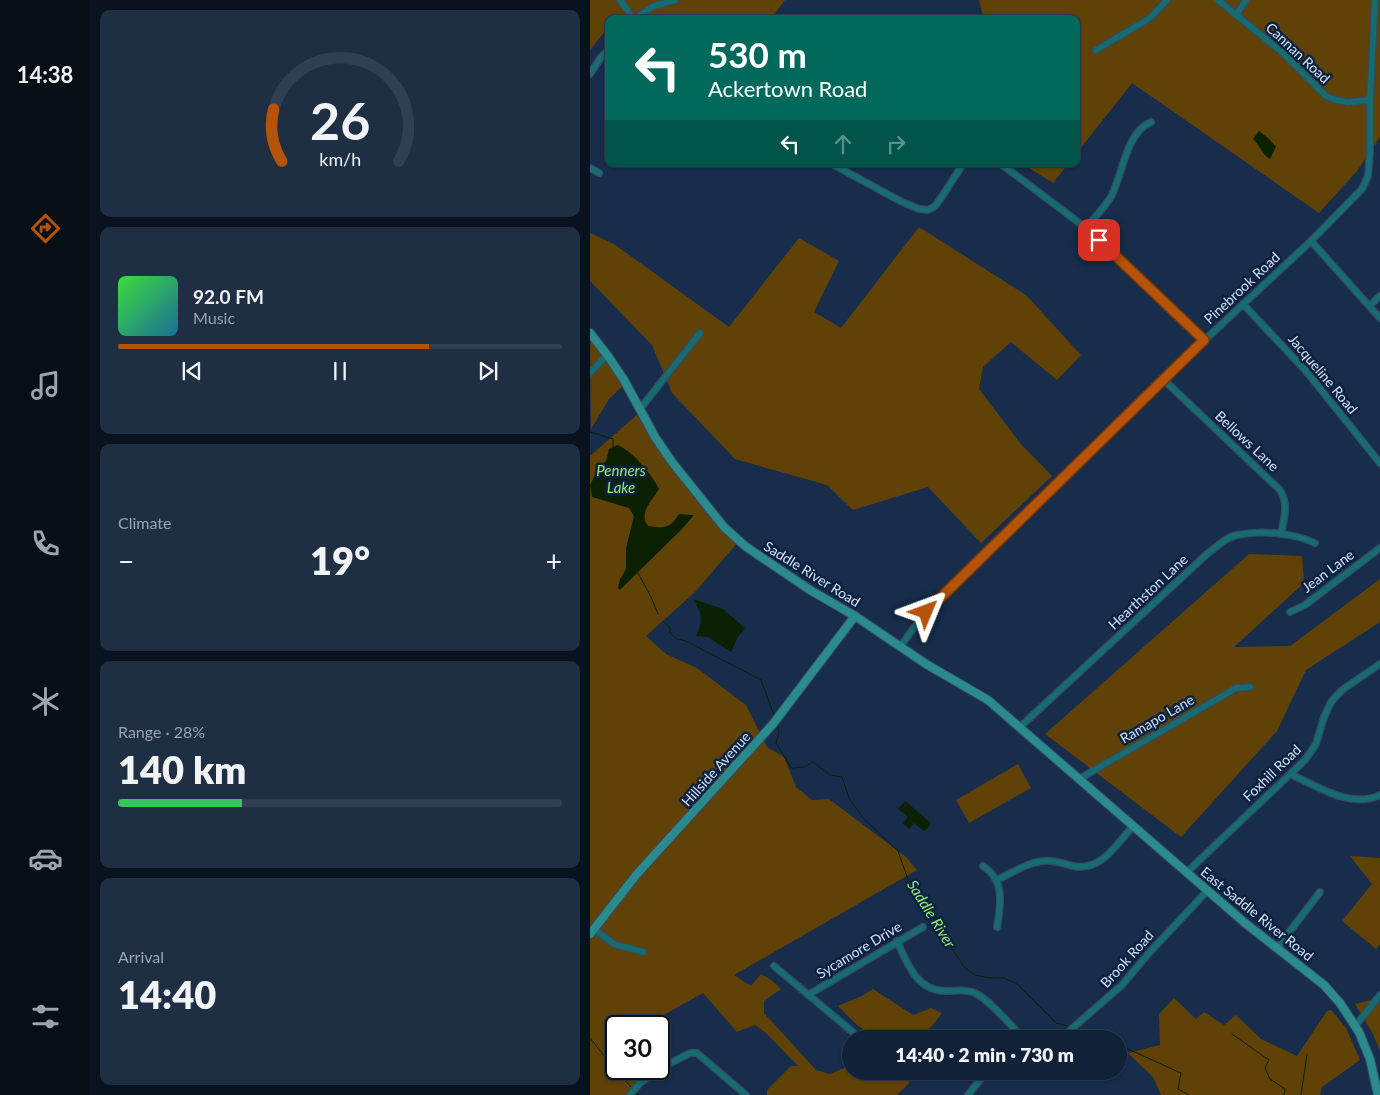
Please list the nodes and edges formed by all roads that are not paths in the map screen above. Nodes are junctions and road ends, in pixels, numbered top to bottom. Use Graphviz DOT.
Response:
graph roads {
  1 [pos="620,0"];
  2 [pos="674,0"];
  3 [pos="1167,0"];
  4 [pos="1218,0"];
  5 [pos="1246,0"];
  6 [pos="1375,0"];
  7 [pos="1237,14"];
  8 [pos="631,15"];
  9 [pos="640,15"];
  10 [pos="1096,50"];
  11 [pos="605,54"];
  12 [pos="590,74"];
  13 [pos="1370,100"];
  14 [pos="1151,122"];
  15 [pos="838,167"];
  16 [pos="961,167"];
  17 [pos="1005,167"];
  18 [pos="590,168"];
  19 [pos="599,173"];
  20 [pos="1086,228"];
  21 [pos="1311,241"];
  22 [pos="1380,296"];
  23 [pos="1243,304"];
  24 [pos="1370,306"];
  25 [pos="1380,318"];
  26 [pos="590,333"];
  27 [pos="700,334"];
  28 [pos="1204,340"];
  29 [pos="607,355"];
  30 [pos="590,373"];
  31 [pos="1163,379"];
  32 [pos="640,409"];
  33 [pos="1380,464"];
  34 [pos="1281,534"];
  35 [pos="1315,543"];
  36 [pos="1380,548"];
  37 [pos="1290,612"];
  38 [pos="855,616"];
  39 [pos="900,647"];
  40 [pos="1380,664"];
  41 [pos="1250,687"];
  42 [pos="1020,727"];
  43 [pos="1290,774"];
  44 [pos="1079,779"];
  45 [pos="1380,795"];
  46 [pos="1134,826"];
  47 [pos="983,866"];
  48 [pos="1187,872"];
  49 [pos="997,880"];
  50 [pos="1208,890"];
  51 [pos="1320,892"];
  52 [pos="923,927"];
  53 [pos="997,927"];
  54 [pos="592,932"];
  55 [pos="897,941"];
  56 [pos="1277,948"];
  57 [pos="643,952"];
  58 [pos="774,966"];
  59 [pos="808,995"];
  60 [pos="1380,995"];
  61 [pos="1356,1025"];
  62 [pos="850,1030"];
  63 [pos="1013,1030"];
  64 [pos="1071,1030"];
  65 [pos="670,1063"];
  66 [pos="644,1080"];
  67 [pos="982,1080"];
  68 [pos="975,1092"];
  69 [pos="630,1095"];
  70 [pos="746,1095"];
  71 [pos="968,1095"];
  72 [pos="1378,1095"];
  1 -- 8 [label="street"];
  2 -- 9 [label="street"];
  3 -- 10 [label="street"];
  4 -- 7 [label="street, Cannan Road"];
  5 -- 7 [label="street"];
  6 -- 13 [label="street, Pinebrook Road"];
  7 -- 13 [label="street, Cannan Road"];
  11 -- 12 [label="street"];
  13 -- 21 [label="street, Pinebrook Road"];
  14 -- 20 [label="street"];
  15 -- 16 [label="street"];
  17 -- 20 [label="street"];
  18 -- 19 [label="street"];
  20 -- 28 [label="street"];
  21 -- 23 [label="street, Pinebrook Road"];
  21 -- 24 [label="street"];
  22 -- 24 [label="street"];
  23 -- 28 [label="street, Pinebrook Road"];
  23 -- 33 [label="street, Jacqueline Road"];
  24 -- 25 [label="street"];
  26 -- 29 [label="main road, Saddle River Road"];
  27 -- 32 [label="street"];
  28 -- 31 [label="street, Pinebrook Road"];
  29 -- 30 [label="street"];
  29 -- 32 [label="main road, Saddle River Road"];
  31 -- 34 [label="street, Bellows Lane"];
  31 -- 39 [label="street, Pinebrook Road"];
  32 -- 38 [label="main road, Saddle River Road"];
  34 -- 35 [label="street, Hearthston Lane"];
  34 -- 42 [label="street, Hearthston Lane"];
  36 -- 37 [label="street, Jean Lane"];
  38 -- 39 [label="main road, Saddle River Road"];
  38 -- 54 [label="main road, Hillside Avenue"];
  39 -- 42 [label="main road, Saddle River Road"];
  40 -- 43 [label="street, Foxhill Road"];
  41 -- 44 [label="street, Ramapo Lane"];
  42 -- 44 [label="main road, Saddle River Road"];
  43 -- 45 [label="street"];
  43 -- 48 [label="street, Foxhill Road"];
  44 -- 46 [label="main road, East Saddle River Road"];
  46 -- 48 [label="main road, East Saddle River Road"];
  46 -- 49 [label="street"];
  47 -- 49 [label="street"];
  48 -- 50 [label="main road, East Saddle River Road"];
  49 -- 53 [label="street"];
  50 -- 56 [label="main road, East Saddle River Road"];
  50 -- 64 [label="street, Brook Road"];
  51 -- 56 [label="street"];
  52 -- 55 [label="street, Sycamore Drive"];
  54 -- 57 [label="street"];
  55 -- 59 [label="street, Sycamore Drive"];
  55 -- 63 [label="street"];
  56 -- 61 [label="main road, East Saddle River Road"];
  58 -- 59 [label="street"];
  59 -- 62 [label="street"];
  60 -- 61 [label="street"];
  61 -- 72 [label="main road, East Saddle River Road"];
  65 -- 70 [label="street"];
  66 -- 69 [label="street"];
  67 -- 68 [label="street"];
  68 -- 71 [label="street"];
}
